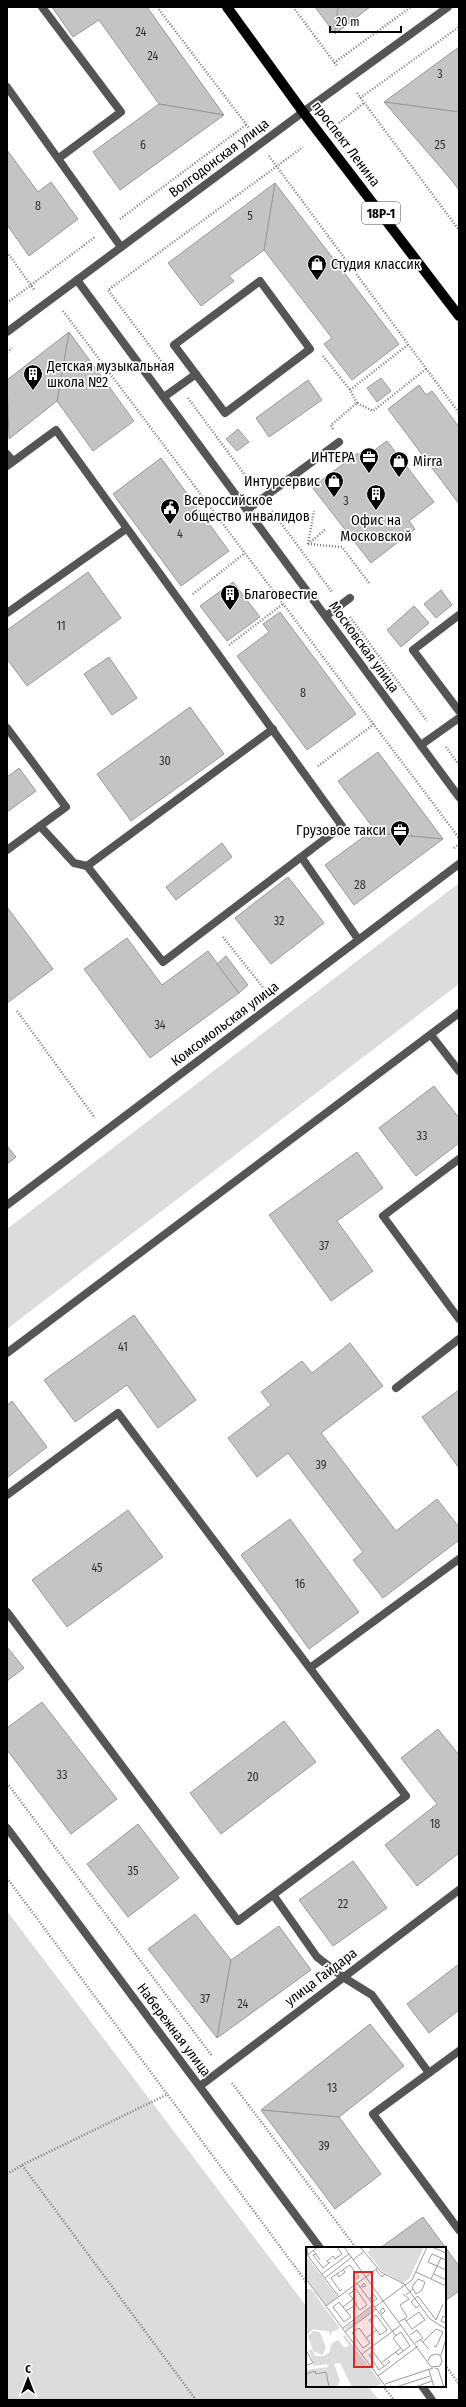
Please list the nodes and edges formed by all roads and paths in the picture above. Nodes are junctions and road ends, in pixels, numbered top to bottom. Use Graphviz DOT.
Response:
graph roads {
  1 [pos="42,7"];
  2 [pos="157,7"];
  3 [pos="227,7"];
  4 [pos="293,7"];
  5 [pos="411,7"];
  6 [pos="445,8"];
  7 [pos="459,27"];
  8 [pos="334,63"];
  9 [pos="337,66"];
  10 [pos="7,86"];
  11 [pos="357,93"];
  12 [pos="360,98"];
  13 [pos="364,103"];
  14 [pos="303,112"];
  15 [pos="339,123"];
  16 [pos="246,125"];
  17 [pos="248,128"];
  18 [pos="303,147"];
  19 [pos="268,154"];
  20 [pos="59,158"];
  21 [pos="276,166"];
  22 [pos="108,228"];
  23 [pos="459,230"];
  24 [pos="121,247"];
  25 [pos="7,252"];
  26 [pos="77,280"];
  27 [pos="32,284"];
  28 [pos="37,293"];
  29 [pos="7,303"];
  30 [pos="56,314"];
  31 [pos="459,316"];
  32 [pos="7,332"];
  33 [pos="409,344"];
  34 [pos="13,347"];
  35 [pos="310,349"];
  36 [pos="7,352"];
  37 [pos="426,369"];
  38 [pos="196,374"];
  39 [pos="179,386"];
  40 [pos="350,390"];
  41 [pos="164,397"];
  42 [pos="357,404"];
  43 [pos="459,413"];
  44 [pos="339,442"];
  45 [pos="7,454"];
  46 [pos="10,464"];
  47 [pos="263,499"];
  48 [pos="247,510"];
  49 [pos="314,511"];
  50 [pos="126,529"];
  51 [pos="326,529"];
  52 [pos="308,544"];
  53 [pos="245,553"];
  54 [pos="369,583"];
  55 [pos="350,598"];
  56 [pos="181,604"];
  57 [pos="283,604"];
  58 [pos="341,605"];
  59 [pos="7,614"];
  60 [pos="459,615"];
  61 [pos="326,616"];
  62 [pos="217,653"];
  63 [pos="459,711"];
  64 [pos="459,718"];
  65 [pos="374,724"];
  66 [pos="7,728"];
  67 [pos="273,729"];
  68 [pos="436,734"];
  69 [pos="421,745"];
  70 [pos="459,764"];
  71 [pos="305,775"];
  72 [pos="459,797"];
  73 [pos="40,826"];
  74 [pos="459,838"];
  75 [pos="7,850"];
  76 [pos="302,858"];
  77 [pos="459,864"];
  78 [pos="87,866"];
  79 [pos="213,924"];
  80 [pos="358,939"];
  81 [pos="265,990"];
  82 [pos="17,1011"];
  83 [pos="459,1013"];
  84 [pos="431,1035"];
  85 [pos="459,1071"];
  86 [pos="96,1118"];
  87 [pos="459,1159"];
  88 [pos="7,1205"];
  89 [pos="459,1319"];
  90 [pos="459,1339"];
  91 [pos="7,1353"];
  92 [pos="396,1388"];
  93 [pos="7,1495"];
  94 [pos="459,1559"];
  95 [pos="7,1612"];
  96 [pos="310,1668"];
  97 [pos="7,1783"];
  98 [pos="7,1828"];
  99 [pos="7,1878"];
  100 [pos="459,1890"];
  101 [pos="274,1896"];
  102 [pos="343,1977"];
  103 [pos="459,2050"];
  104 [pos="221,2069"];
  105 [pos="429,2073"];
  106 [pos="200,2086"];
  107 [pos="168,2094"];
  108 [pos="22,2165"];
  109 [pos="7,2174"];
  110 [pos="459,2230"];
  111 [pos="319,2247"];
  112 [pos="355,2247"];
  113 [pos="306,2282"];
  114 [pos="446,2366"];
  115 [pos="459,2384"];
  116 [pos="384,2387"];
  117 [pos="423,2387"];
  118 [pos="196,2400"];
  119 [pos="394,2400"];
  120 [pos="432,2400"];
  1 -- 20 [label="street"];
  2 -- 16 [label="path"];
  3 -- 14 [label="main road, проспект Ленина / 18Р-1"];
  4 -- 8 [label="path"];
  5 -- 8 [label="path"];
  6 -- 14 [label="street, Волгодонская улица"];
  7 -- 12 [label="path"];
  8 -- 9 [label="path"];
  10 -- 20 [label="street"];
  11 -- 12 [label="path"];
  12 -- 13 [label="path"];
  13 -- 15 [label="path"];
  13 -- 23 [label="path"];
  14 -- 24 [label="street, Волгодонская улица"];
  14 -- 31 [label="main road, проспект Ленина / 18Р-1"];
  16 -- 17 [label="path"];
  16 -- 22 [label="path"];
  18 -- 21 [label="path"];
  19 -- 21 [label="path"];
  20 -- 22 [label="street"];
  21 -- 33 [label="path"];
  21 -- 39 [label="path"];
  22 -- 24 [label="street"];
  22 -- 27 [label="path"];
  24 -- 26 [label="street, Волгодонская улица"];
  25 -- 27 [label="path"];
  26 -- 32 [label="street, Волгодонская улица"];
  26 -- 41 [label="street, Московская улица"];
  27 -- 28 [label="path"];
  27 -- 29 [label="path"];
  30 -- 53 [label="path"];
  33 -- 37 [label="path"];
  33 -- 40 [label="path"];
  34 -- 36 [label="path"];
  35 -- 38 [label="street"];
  35 -- 38 [label="street"];
  35 -- 40 [label="path"];
  37 -- 42 [label="path"];
  37 -- 43 [label="path"];
  38 -- 39 [label="street"];
  39 -- 41 [label="street"];
  39 -- 47 [label="path"];
  40 -- 42 [label="path"];
  41 -- 48 [label="street, Московская улица"];
  42 -- 44 [label="path"];
  44 -- 47 [label="street"];
  45 -- 46 [label="street"];
  46 -- 50 [label="street"];
  47 -- 48 [label="street"];
  47 -- 58 [label="path"];
  48 -- 61 [label="street, Московская улица"];
  49 -- 52 [label="path"];
  50 -- 56 [label="street"];
  50 -- 59 [label="street"];
  51 -- 52 [label="path"];
  52 -- 54 [label="path"];
  53 -- 56 [label="path"];
  53 -- 57 [label="path"];
  55 -- 58 [label="street"];
  56 -- 62 [label="street"];
  57 -- 62 [label="path"];
  57 -- 65 [label="path"];
  58 -- 61 [label="street"];
  58 -- 68 [label="path"];
  60 -- 63 [label="street"];
  61 -- 69 [label="street, Московская улица"];
  62 -- 67 [label="street"];
  64 -- 68 [label="street"];
  65 -- 71 [label="path"];
  65 -- 74 [label="path"];
  66 -- 73 [label="street"];
  67 -- 71 [label="street"];
  67 -- 78 [label="street"];
  68 -- 69 [label="street"];
  68 -- 70 [label="path"];
  69 -- 72 [label="street, Московская улица"];
  71 -- 76 [label="street"];
  73 -- 75 [label="street"];
  73 -- 78 [label="street"];
  76 -- 79 [label="street"];
  76 -- 80 [label="street"];
  77 -- 80 [label="street, Комсомольская улица"];
  78 -- 79 [label="street"];
  79 -- 81 [label="path"];
  80 -- 88 [label="street, Комсомольская улица"];
  82 -- 86 [label="path"];
  83 -- 84 [label="street"];
  84 -- 85 [label="street"];
  84 -- 91 [label="street"];
  87 -- 89 [label="street"];
  90 -- 92 [label="street"];
  93 -- 96 [label="street"];
  94 -- 96 [label="street"];
  95 -- 101 [label="street"];
  96 -- 101 [label="street"];
  97 -- 104 [label="path"];
  98 -- 106 [label="street, Набережная улица"];
  99 -- 107 [label="path"];
  100 -- 102 [label="street, улица Гайдара"];
  101 -- 102 [label="street"];
  102 -- 104 [label="street, улица Гайдара"];
  102 -- 105 [label="street"];
  103 -- 105 [label="street"];
  104 -- 106 [label="street, улица Гайдара"];
  104 -- 112 [label="path"];
  105 -- 110 [label="street"];
  106 -- 111 [label="street, Набережная улица"];
  107 -- 108 [label="path"];
  107 -- 113 [label="path"];
  108 -- 109 [label="path"];
  108 -- 118 [label="path"];
  114 -- 115 [label="path"];
  116 -- 119 [label="path"];
  117 -- 120 [label="street"];
}
